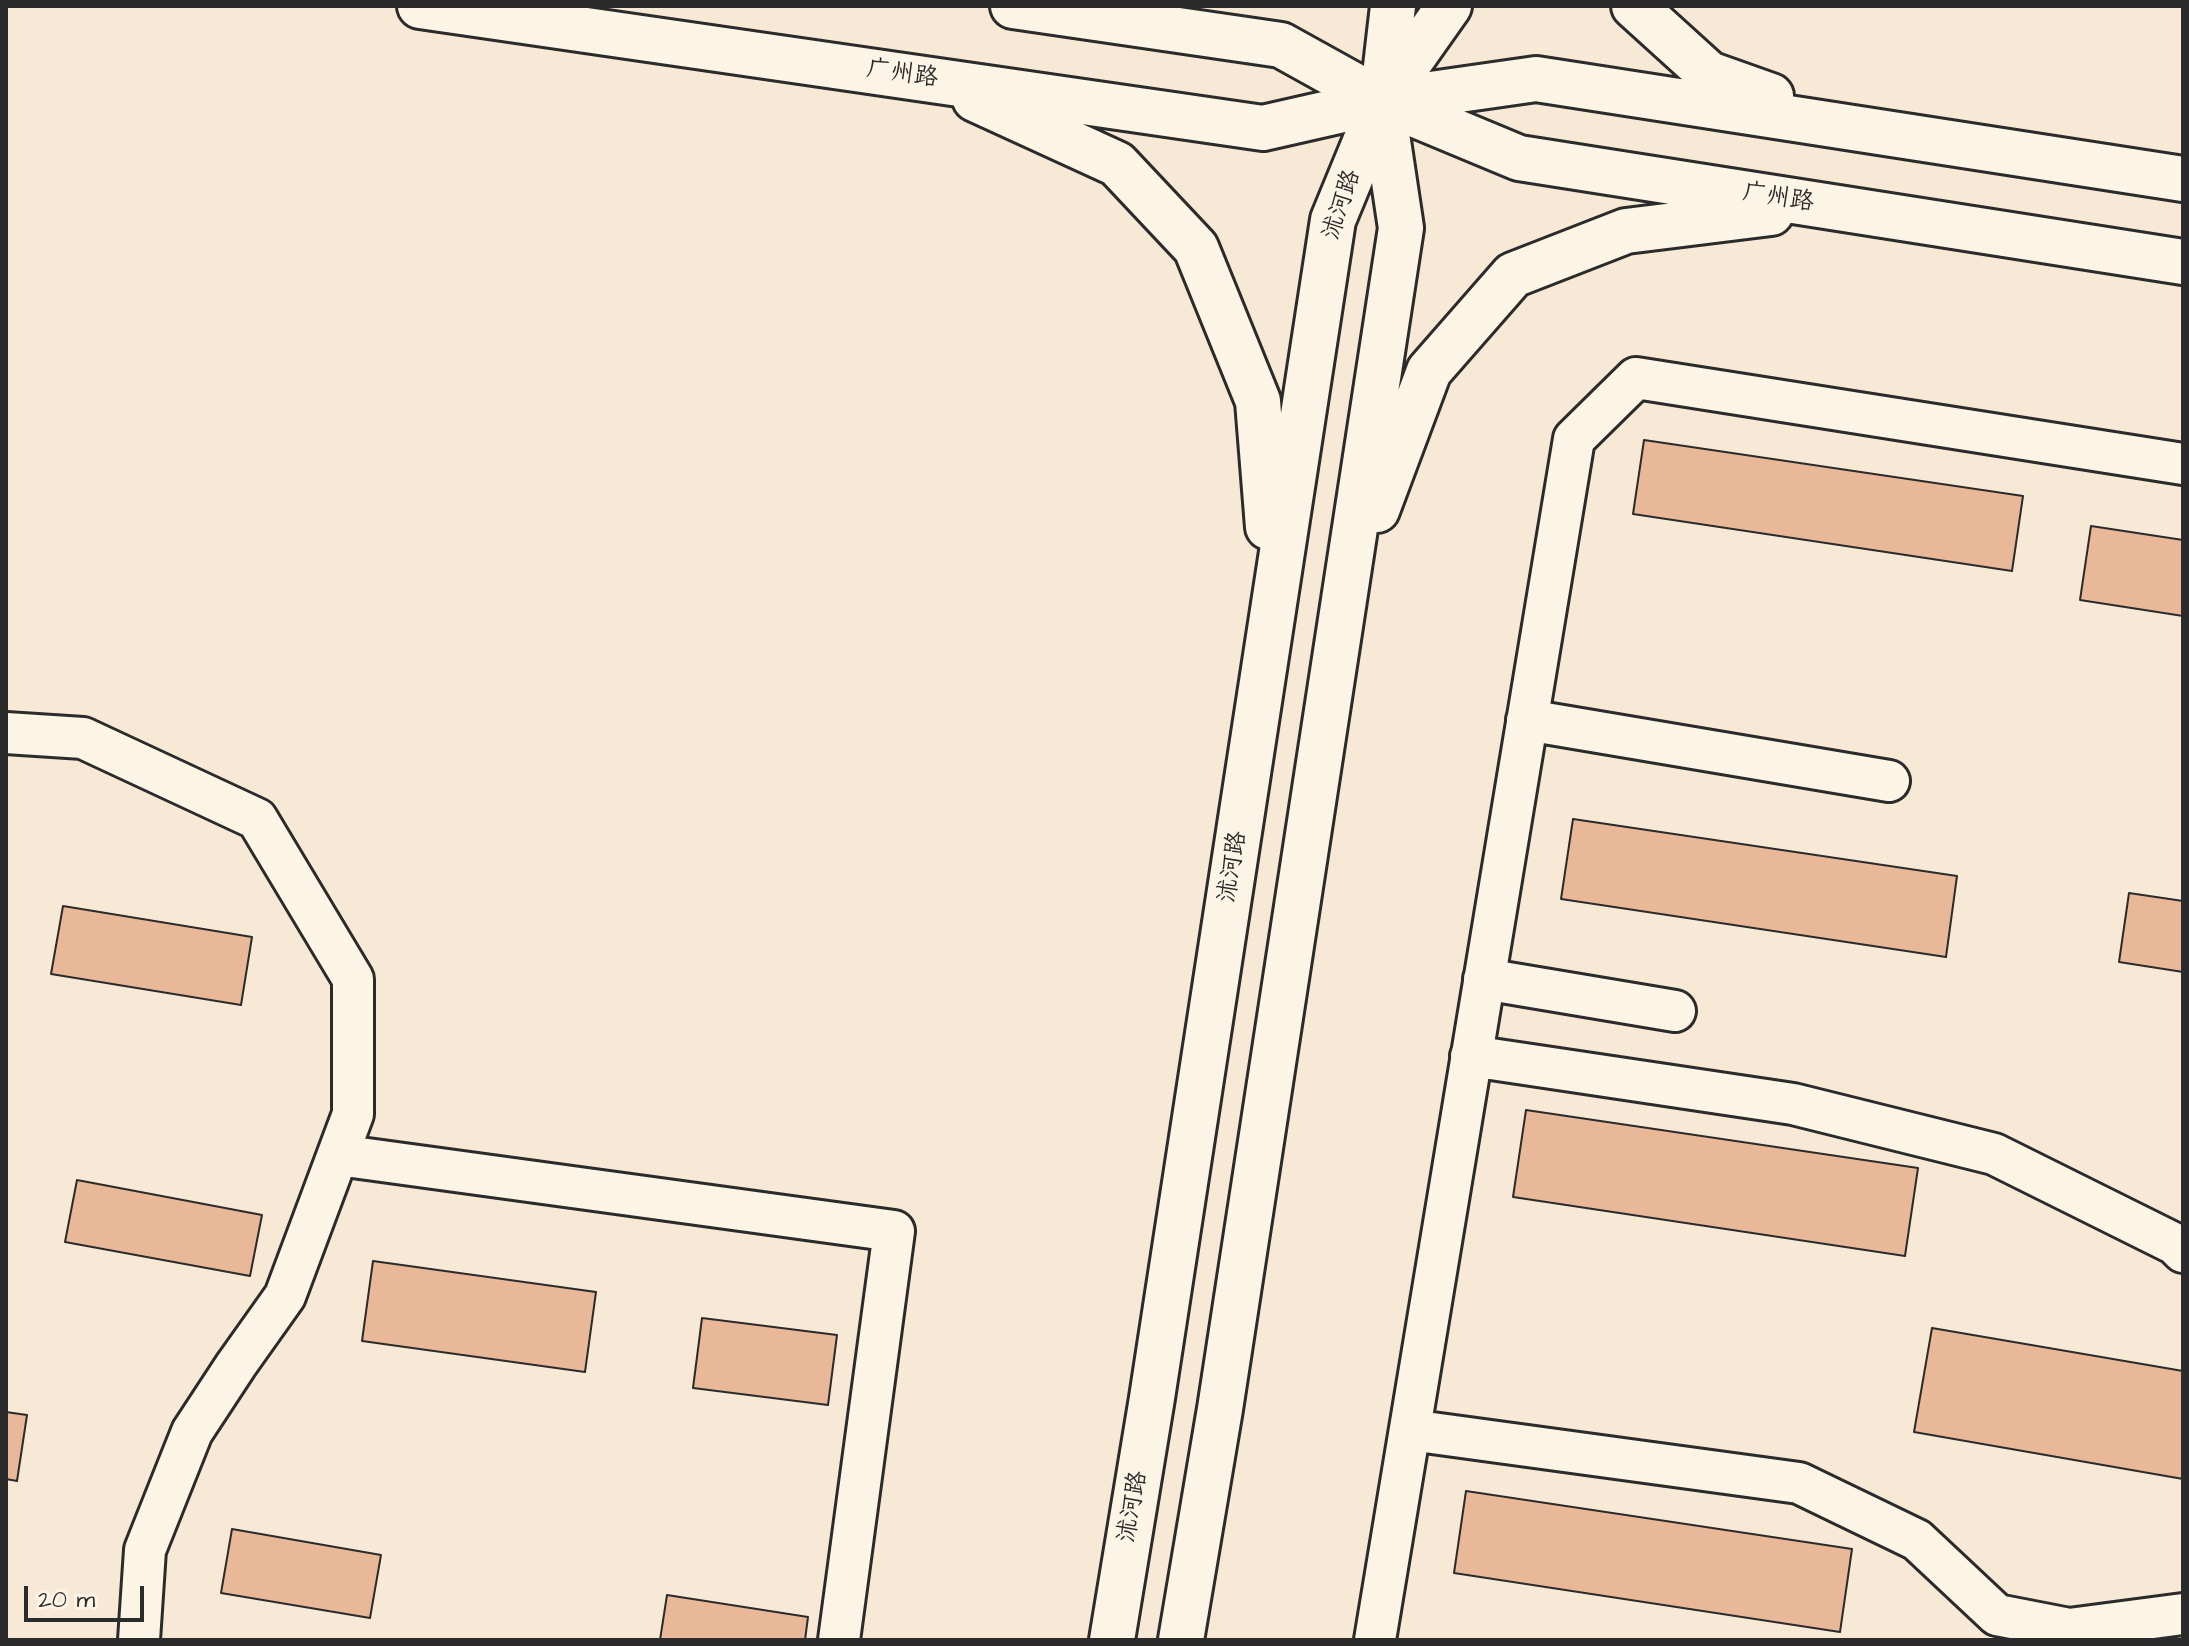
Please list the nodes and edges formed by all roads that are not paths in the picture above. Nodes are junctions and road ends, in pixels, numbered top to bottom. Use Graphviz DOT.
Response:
graph roads {
  1 [pos="420,6"];
  2 [pos="1013,6"];
  3 [pos="1393,6"];
  4 [pos="1449,6"];
  5 [pos="1634,6"];
  6 [pos="929,79"];
  7 [pos="1382,101"];
  8 [pos="1864,130"];
  9 [pos="2183,179"];
  10 [pos="1822,206"];
  11 [pos="2183,262"];
  12 [pos="2183,464"];
  13 [pos="1345,595"];
  14 [pos="1274,602"];
  15 [pos="1527,720"];
  16 [pos="6,733"];
  17 [pos="1889,781"];
  18 [pos="1484,979"];
  19 [pos="1675,1011"];
  20 [pos="1471,1056"];
  21 [pos="338,1155"];
  22 [pos="2183,1252"];
  23 [pos="1410,1430"];
  24 [pos="2183,1614"];
  25 [pos="139,1640"];
  26 [pos="839,1640"];
  27 [pos="1112,1640"];
  28 [pos="1181,1640"];
  29 [pos="1375,1640"];
  1 -- 6 [label="main road, 广州路"];
  2 -- 7 [label="main road, 广州路"];
  3 -- 7 [label="main road, 沭河路"];
  4 -- 7 [label="main road, 沭河路"];
  5 -- 8 [label="main road"];
  6 -- 7 [label="main road, 广州路"];
  6 -- 14 [label="main road"];
  7 -- 8 [label="main road, 广州路"];
  7 -- 10 [label="main road, 广州路"];
  7 -- 13 [label="main road, 沭河路"];
  7 -- 14 [label="main road, 沭河路"];
  8 -- 9 [label="main road, 广州路"];
  10 -- 11 [label="main road, 广州路"];
  10 -- 13 [label="main road"];
  12 -- 15 [label="street"];
  13 -- 28 [label="main road, 沭河路"];
  14 -- 27 [label="main road, 沭河路"];
  15 -- 17 [label="street"];
  15 -- 18 [label="street"];
  16 -- 21 [label="street"];
  18 -- 19 [label="street"];
  18 -- 20 [label="street"];
  20 -- 22 [label="street"];
  20 -- 23 [label="street"];
  21 -- 25 [label="street"];
  21 -- 26 [label="street"];
  23 -- 24 [label="street"];
  23 -- 29 [label="street"];
}
